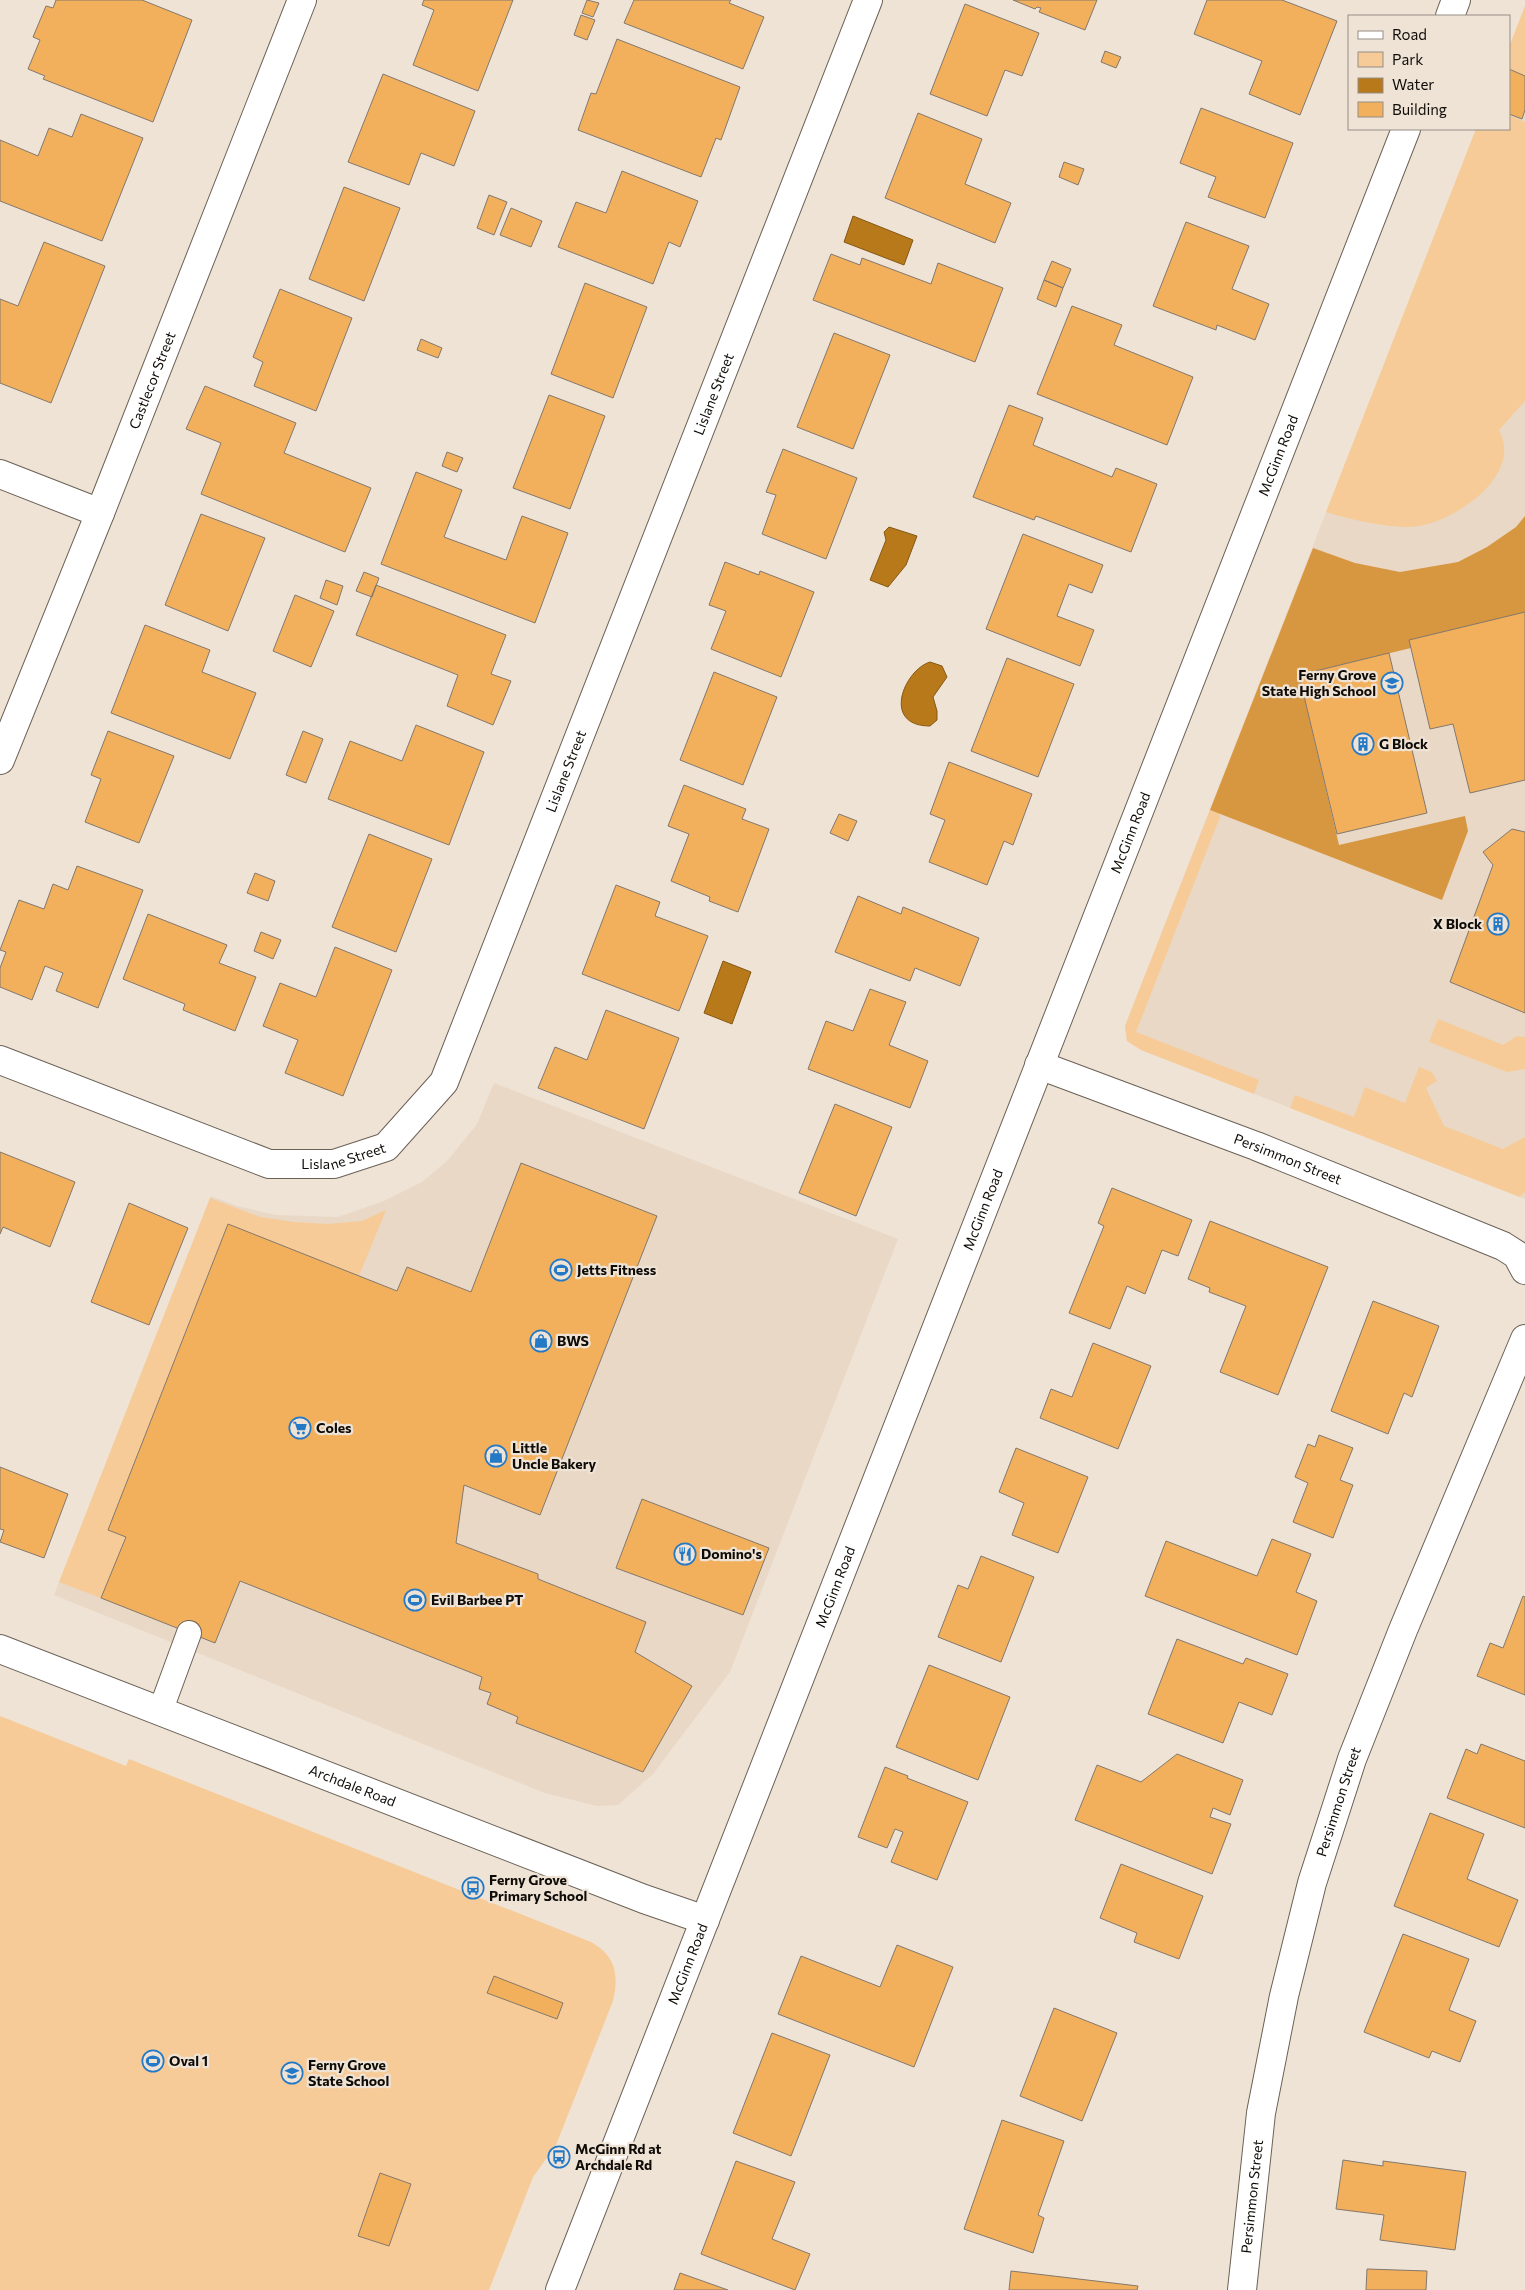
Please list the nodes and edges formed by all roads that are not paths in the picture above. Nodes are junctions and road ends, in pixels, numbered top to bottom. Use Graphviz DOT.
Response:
graph roads {
  1 [pos="302,0"];
  2 [pos="868,0"];
  3 [pos="1456,0"];
  4 [pos="1450,15"];
  5 [pos="1406,130"];
  6 [pos="0,474"];
  7 [pos="100,513"];
  8 [pos="0,760"];
  9 [pos="0,1060"];
  10 [pos="1039,1065"];
  11 [pos="1525,1270"];
  12 [pos="1525,1339"];
  13 [pos="189,1633"];
  14 [pos="0,1649"];
  15 [pos="160,1712"];
  16 [pos="705,1920"];
  17 [pos="560,2290"];
  18 [pos="1242,2290"];
  1 -- 7 [label="street, Castlecor Street"];
  2 -- 9 [label="street, Lislane Street"];
  3 -- 4 [label="street"];
  5 -- 10 [label="street, McGinn Road"];
  6 -- 7 [label="street"];
  7 -- 8 [label="street, Castlecor Street"];
  10 -- 11 [label="street, Persimmon Street"];
  10 -- 16 [label="street, McGinn Road"];
  12 -- 18 [label="street, Persimmon Street"];
  13 -- 15 [label="lane"];
  14 -- 15 [label="street, Archdale Road"];
  15 -- 16 [label="street, Archdale Road"];
  16 -- 17 [label="street, McGinn Road"];
}
